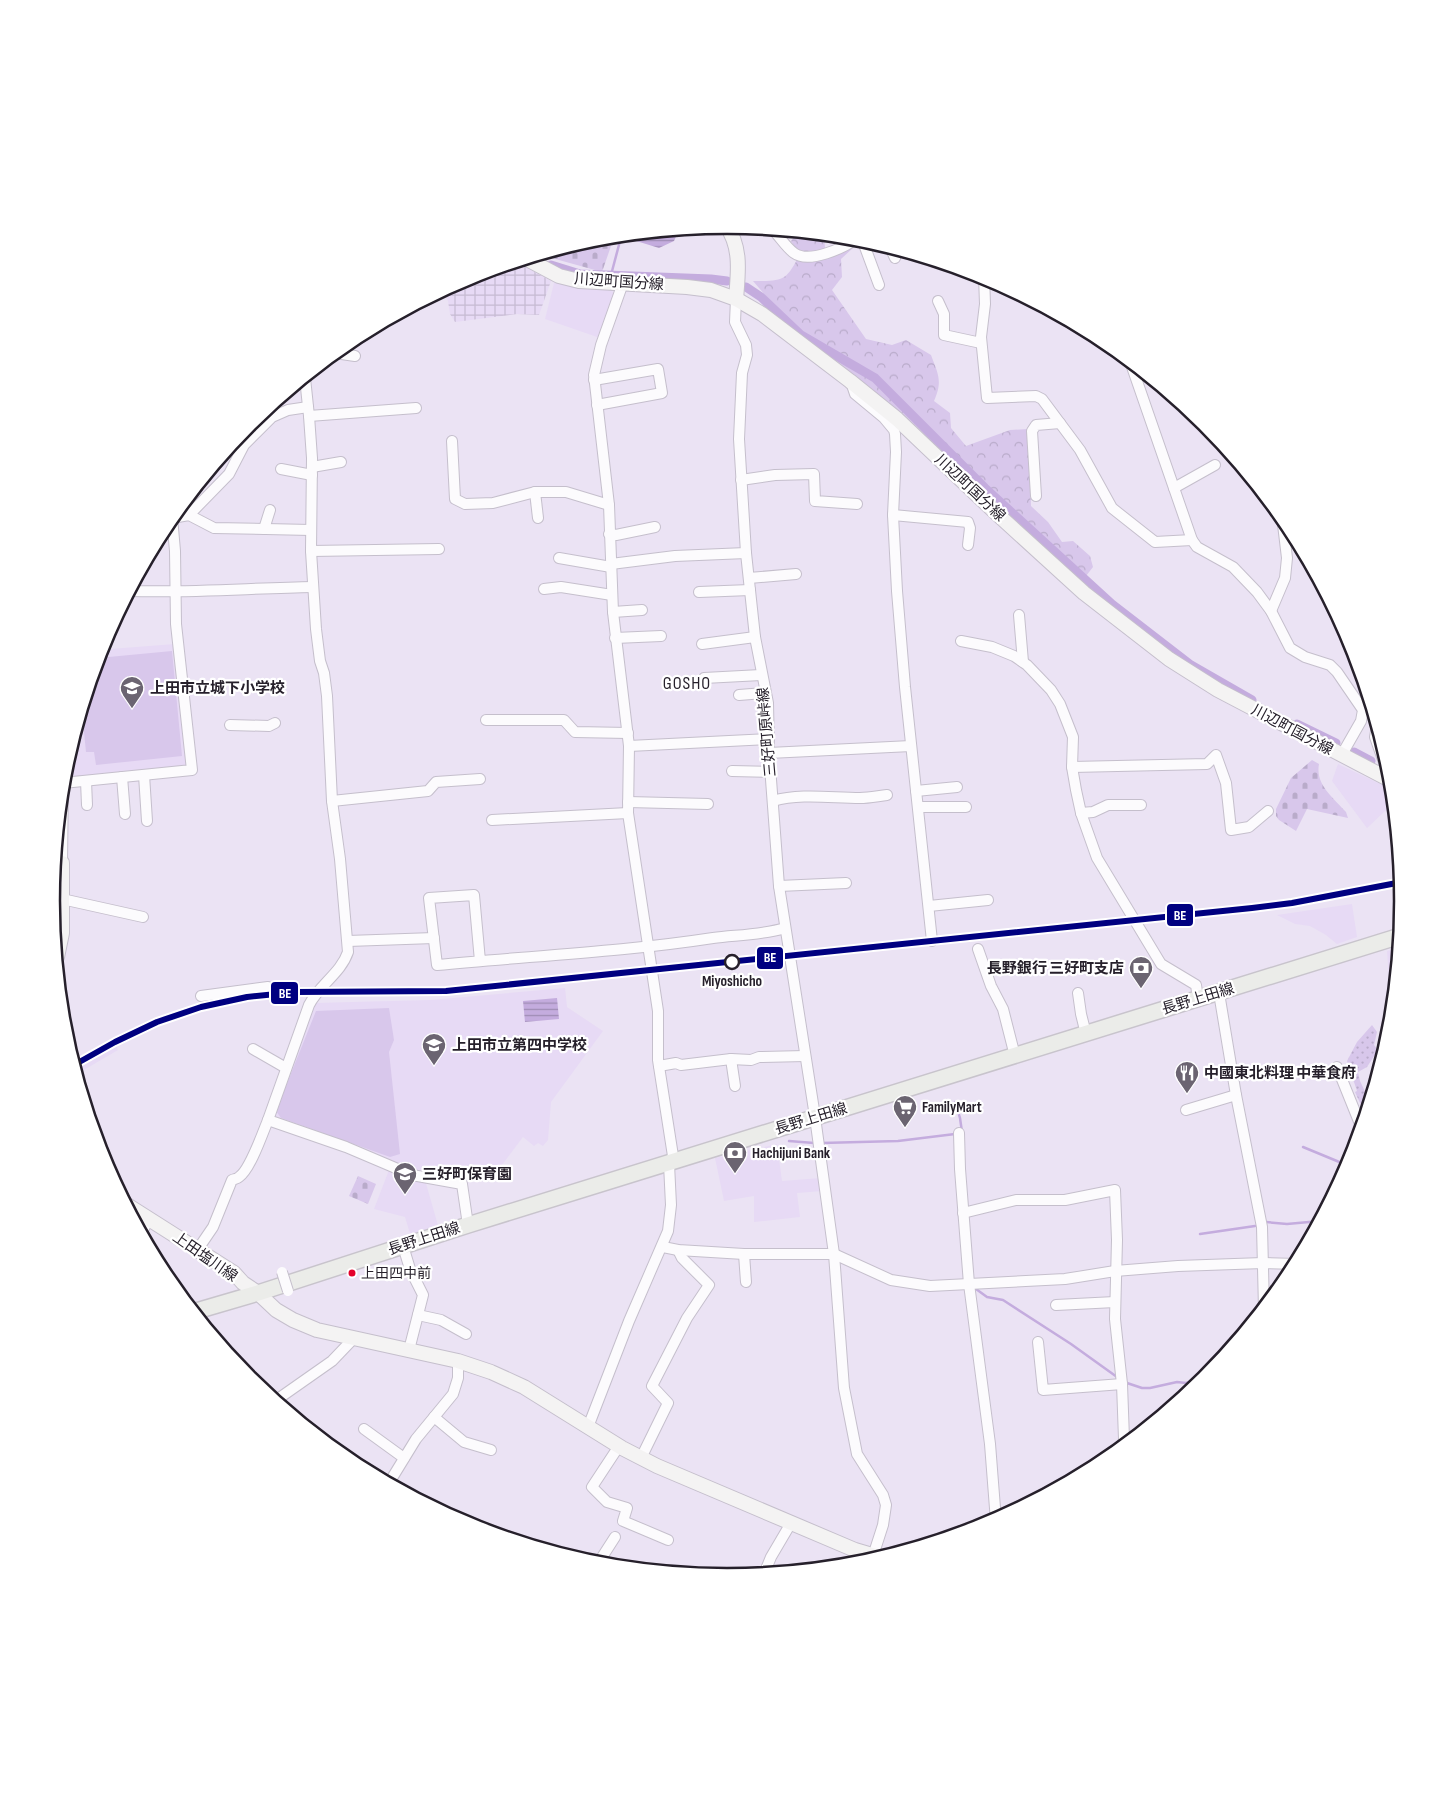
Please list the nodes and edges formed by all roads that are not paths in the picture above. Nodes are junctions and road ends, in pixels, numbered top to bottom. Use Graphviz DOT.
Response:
graph roads {
  1 [pos="732,234"];
  2 [pos="778,236"];
  3 [pos="845,245"];
  4 [pos="859,247"];
  5 [pos="534,263"];
  6 [pos="623,283"];
  7 [pos="879,285"];
  8 [pos="984,286"];
  9 [pos="736,299"];
  10 [pos="938,301"];
  11 [pos="981,343"];
  12 [pos="345,355"];
  13 [pos="355,356"];
  14 [pos="1134,372"];
  15 [pos="594,380"];
  16 [pos="850,381"];
  17 [pos="306,385"];
  18 [pos="597,404"];
  19 [pos="416,408"];
  20 [pos="308,411"];
  21 [pos="1060,423"];
  22 [pos="452,441"];
  23 [pos="340,462"];
  24 [pos="1215,465"];
  25 [pos="281,469"];
  26 [pos="312,471"];
  27 [pos="741,480"];
  28 [pos="1174,488"];
  29 [pos="535,492"];
  30 [pos="1036,496"];
  31 [pos="856,504"];
  32 [pos="609,505"];
  33 [pos="270,510"];
  34 [pos="189,515"];
  35 [pos="894,515"];
  36 [pos="183,516"];
  37 [pos="538,518"];
  38 [pos="655,527"];
  39 [pos="264,529"];
  40 [pos="173,530"];
  41 [pos="311,530"];
  42 [pos="1284,533"];
  43 [pos="609,534"];
  44 [pos="1192,540"];
  45 [pos="968,545"];
  46 [pos="439,549"];
  47 [pos="311,551"];
  48 [pos="746,554"];
  49 [pos="559,558"];
  50 [pos="611,565"];
  51 [pos="796,574"];
  52 [pos="749,578"];
  53 [pos="313,587"];
  54 [pos="544,589"];
  55 [pos="750,590"];
  56 [pos="137,591"];
  57 [pos="177,592"];
  58 [pos="700,592"];
  59 [pos="612,595"];
  60 [pos="642,610"];
  61 [pos="1271,611"];
  62 [pos="613,612"];
  63 [pos="1019,615"];
  64 [pos="660,636"];
  65 [pos="755,637"];
  66 [pos="615,638"];
  67 [pos="961,641"];
  68 [pos="702,644"];
  69 [pos="1023,662"];
  70 [pos="761,675"];
  71 [pos="704,678"];
  72 [pos="765,693"];
  73 [pos="739,695"];
  74 [pos="486,720"];
  75 [pos="1361,721"];
  76 [pos="275,723"];
  77 [pos="230,725"];
  78 [pos="1371,725"];
  79 [pos="628,734"];
  80 [pos="769,739"];
  81 [pos="629,746"];
  82 [pos="911,746"];
  83 [pos="769,753"];
  84 [pos="1341,756"];
  85 [pos="1072,767"];
  86 [pos="732,771"];
  87 [pos="770,772"];
  88 [pos="1382,772"];
  89 [pos="144,775"];
  90 [pos="122,777"];
  91 [pos="480,779"];
  92 [pos="86,781"];
  93 [pos="71,782"];
  94 [pos="957,787"];
  95 [pos="916,791"];
  96 [pos="887,795"];
  97 [pos="332,801"];
  98 [pos="774,801"];
  99 [pos="708,804"];
  100 [pos="87,805"];
  101 [pos="1141,805"];
  102 [pos="918,807"];
  103 [pos="966,807"];
  104 [pos="628,808"];
  105 [pos="1268,811"];
  106 [pos="1081,813"];
  107 [pos="124,814"];
  108 [pos="492,820"];
  109 [pos="147,821"];
  110 [pos="60,884"];
  111 [pos="846,884"];
  112 [pos="779,886"];
  113 [pos="62,899"];
  114 [pos="988,900"];
  115 [pos="929,906"];
  116 [pos="143,917"];
  117 [pos="785,928"];
  118 [pos="434,938"];
  119 [pos="1394,938"];
  120 [pos="61,939"];
  121 [pos="348,941"];
  122 [pos="932,941"];
  123 [pos="648,947"];
  124 [pos="978,949"];
  125 [pos="480,961"];
  126 [pos="268,988"];
  127 [pos="1078,993"];
  128 [pos="1219,993"];
  129 [pos="201,996"];
  130 [pos="1198,999"];
  131 [pos="1084,1036"];
  132 [pos="253,1049"];
  133 [pos="805,1056"];
  134 [pos="1015,1056"];
  135 [pos="730,1059"];
  136 [pos="659,1066"];
  137 [pos="1337,1067"];
  138 [pos="286,1068"];
  139 [pos="735,1086"];
  140 [pos="1236,1095"];
  141 [pos="1186,1110"];
  142 [pos="814,1118"];
  143 [pos="268,1120"];
  144 [pos="1359,1120"];
  145 [pos="959,1133"];
  146 [pos="669,1164"];
  147 [pos="137,1212"];
  148 [pos="963,1213"];
  149 [pos="148,1219"];
  150 [pos="468,1226"];
  151 [pos="145,1227"];
  152 [pos="403,1246"];
  153 [pos="663,1247"];
  154 [pos="198,1249"];
  155 [pos="678,1250"];
  156 [pos="744,1254"];
  157 [pos="834,1254"];
  158 [pos="1263,1263"];
  159 [pos="1288,1264"];
  160 [pos="1115,1271"];
  161 [pos="282,1272"];
  162 [pos="746,1282"];
  163 [pos="969,1284"];
  164 [pos="288,1291"];
  165 [pos="258,1293"];
  166 [pos="1264,1299"];
  167 [pos="1115,1302"];
  168 [pos="1056,1304"];
  169 [pos="200,1310"];
  170 [pos="418,1315"];
  171 [pos="466,1334"];
  172 [pos="354,1338"];
  173 [pos="1038,1342"];
  174 [pos="409,1350"];
  175 [pos="458,1361"];
  176 [pos="1122,1384"];
  177 [pos="281,1397"];
  178 [pos="434,1417"];
  179 [pos="588,1427"];
  180 [pos="364,1430"];
  181 [pos="1124,1438"];
  182 [pos="619,1446"];
  183 [pos="491,1450"];
  184 [pos="404,1458"];
  185 [pos="641,1458"];
  186 [pos="391,1478"];
  187 [pos="995,1512"];
  188 [pos="791,1522"];
  189 [pos="615,1536"];
  190 [pos="668,1540"];
  191 [pos="878,1551"];
  192 [pos="867,1554"];
  193 [pos="602,1557"];
  194 [pos="767,1568"];
  1 -- 9 [label="street"];
  2 -- 3 [label="street"];
  4 -- 7 [label="street"];
  5 -- 6 [label="street, 川辺町国分線"];
  6 -- 9 [label="street, 川辺町国分線"];
  6 -- 15 [label="street"];
  8 -- 11 [label="street"];
  9 -- 16 [label="street, 川辺町国分線"];
  9 -- 27 [label="street, 三好町原峠線"];
  10 -- 11 [label="street"];
  11 -- 21 [label="street"];
  12 -- 13 [label="street"];
  14 -- 28 [label="street"];
  15 -- 18 [label="street"];
  15 -- 18 [label="street"];
  16 -- 35 [label="street"];
  16 -- 84 [label="street, 川辺町国分線"];
  17 -- 20 [label="street"];
  18 -- 32 [label="street"];
  19 -- 20 [label="street"];
  20 -- 26 [label="street"];
  20 -- 34 [label="street"];
  21 -- 30 [label="street"];
  21 -- 44 [label="street"];
  22 -- 29 [label="street"];
  23 -- 26 [label="street"];
  24 -- 28 [label="street"];
  25 -- 26 [label="street"];
  26 -- 41 [label="street"];
  27 -- 31 [label="street"];
  27 -- 48 [label="street, 三好町原峠線"];
  28 -- 44 [label="street"];
  29 -- 32 [label="street"];
  29 -- 37 [label="street"];
  32 -- 43 [label="street"];
  33 -- 39 [label="street"];
  34 -- 36 [label="street"];
  34 -- 39 [label="street"];
  35 -- 45 [label="street"];
  35 -- 82 [label="street"];
  38 -- 43 [label="street"];
  39 -- 41 [label="street"];
  40 -- 57 [label="street"];
  41 -- 47 [label="street"];
  42 -- 61 [label="street"];
  43 -- 50 [label="street"];
  44 -- 61 [label="street"];
  46 -- 47 [label="street"];
  47 -- 53 [label="street"];
  48 -- 50 [label="street"];
  48 -- 52 [label="street, 三好町原峠線"];
  49 -- 50 [label="street"];
  50 -- 59 [label="street"];
  51 -- 52 [label="street"];
  52 -- 55 [label="street, 三好町原峠線"];
  53 -- 57 [label="street"];
  53 -- 97 [label="street"];
  54 -- 59 [label="street"];
  55 -- 58 [label="street"];
  55 -- 65 [label="street, 三好町原峠線"];
  56 -- 57 [label="street"];
  57 -- 89 [label="street"];
  59 -- 62 [label="street"];
  60 -- 62 [label="street"];
  61 -- 75 [label="street"];
  62 -- 66 [label="street"];
  63 -- 69 [label="street"];
  64 -- 66 [label="street"];
  65 -- 68 [label="street"];
  65 -- 70 [label="street, 三好町原峠線"];
  66 -- 79 [label="street"];
  67 -- 69 [label="street"];
  69 -- 85 [label="street"];
  70 -- 71 [label="street"];
  70 -- 72 [label="street, 三好町原峠線"];
  72 -- 73 [label="street"];
  72 -- 80 [label="street, 三好町原峠線"];
  74 -- 79 [label="street"];
  75 -- 78 [label="street"];
  75 -- 84 [label="street"];
  76 -- 77 [label="street"];
  79 -- 81 [label="street"];
  80 -- 81 [label="street"];
  80 -- 83 [label="street, 三好町原峠線"];
  81 -- 104 [label="street"];
  82 -- 83 [label="street"];
  82 -- 95 [label="street"];
  83 -- 87 [label="street, 三好町原峠線"];
  84 -- 88 [label="street, 川辺町国分線"];
  85 -- 105 [label="street"];
  85 -- 106 [label="street"];
  86 -- 87 [label="street"];
  87 -- 98 [label="street, 三好町原峠線"];
  89 -- 90 [label="street"];
  89 -- 109 [label="street"];
  90 -- 92 [label="street"];
  90 -- 107 [label="street"];
  91 -- 97 [label="street"];
  92 -- 93 [label="street"];
  92 -- 100 [label="street"];
  94 -- 95 [label="street"];
  95 -- 102 [label="street"];
  96 -- 98 [label="street"];
  97 -- 121 [label="street"];
  98 -- 112 [label="street, 三好町原峠線"];
  99 -- 104 [label="street"];
  101 -- 106 [label="street"];
  102 -- 103 [label="street"];
  102 -- 115 [label="street"];
  104 -- 108 [label="street"];
  104 -- 123 [label="street"];
  106 -- 130 [label="street"];
  110 -- 113 [label="street"];
  111 -- 112 [label="street"];
  112 -- 117 [label="street, 三好町原峠線"];
  113 -- 116 [label="street"];
  113 -- 120 [label="street"];
  114 -- 115 [label="street"];
  115 -- 122 [label="street"];
  117 -- 123 [label="street"];
  117 -- 133 [label="street, 三好町原峠線"];
  118 -- 121 [label="street"];
  118 -- 125 [label="street"];
  118 -- 125 [label="street"];
  119 -- 128 [label="main road, 長野上田線"];
  121 -- 138 [label="street"];
  123 -- 125 [label="street"];
  123 -- 136 [label="street"];
  124 -- 134 [label="street"];
  126 -- 129 [label="street"];
  127 -- 131 [label="street"];
  128 -- 130 [label="main road, 長野上田線"];
  128 -- 140 [label="street"];
  130 -- 131 [label="main road, 長野上田線"];
  131 -- 134 [label="main road, 長野上田線"];
  132 -- 138 [label="street"];
  133 -- 135 [label="street"];
  133 -- 142 [label="street, 三好町原峠線"];
  134 -- 142 [label="main road, 長野上田線"];
  135 -- 136 [label="street"];
  135 -- 139 [label="street"];
  136 -- 146 [label="street"];
  137 -- 144 [label="street"];
  138 -- 143 [label="street"];
  140 -- 141 [label="street"];
  140 -- 158 [label="street"];
  142 -- 146 [label="main road, 長野上田線"];
  142 -- 157 [label="street, 三好町原峠線"];
  143 -- 150 [label="street"];
  143 -- 154 [label="street"];
  145 -- 148 [label="street"];
  146 -- 150 [label="main road, 長野上田線"];
  146 -- 153 [label="street"];
  147 -- 149 [label="street, 上田塩川線"];
  148 -- 160 [label="street"];
  148 -- 163 [label="street"];
  149 -- 151 [label="street"];
  149 -- 154 [label="street, 上田塩川線"];
  150 -- 152 [label="main road, 長野上田線"];
  152 -- 165 [label="main road, 長野上田線"];
  152 -- 170 [label="street"];
  153 -- 155 [label="street"];
  153 -- 179 [label="street"];
  154 -- 165 [label="street, 上田塩川線"];
  155 -- 156 [label="street"];
  155 -- 185 [label="street"];
  156 -- 157 [label="street"];
  156 -- 162 [label="street"];
  157 -- 163 [label="street"];
  157 -- 191 [label="street, 三好町原峠線"];
  158 -- 159 [label="street"];
  158 -- 160 [label="street"];
  158 -- 166 [label="street"];
  160 -- 163 [label="street"];
  160 -- 167 [label="street"];
  161 -- 164 [label="street, bridge"];
  163 -- 187 [label="street"];
  165 -- 169 [label="main road, 長野上田線"];
  165 -- 172 [label="street, 上田塩川線"];
  167 -- 168 [label="street"];
  167 -- 176 [label="street"];
  170 -- 171 [label="street"];
  170 -- 174 [label="street"];
  172 -- 174 [label="street, 上田塩川線"];
  172 -- 177 [label="street"];
  173 -- 176 [label="street"];
  174 -- 175 [label="street, 上田塩川線"];
  175 -- 178 [label="street"];
  175 -- 179 [label="street, 上田塩川線"];
  176 -- 181 [label="street"];
  178 -- 183 [label="street"];
  178 -- 184 [label="street"];
  179 -- 182 [label="street, 上田塩川線"];
  180 -- 184 [label="street"];
  182 -- 185 [label="street, 上田塩川線"];
  182 -- 190 [label="street"];
  184 -- 186 [label="street"];
  185 -- 188 [label="street, 上田塩川線"];
  188 -- 192 [label="street, 上田塩川線"];
  188 -- 194 [label="street"];
  189 -- 193 [label="street"];
}
